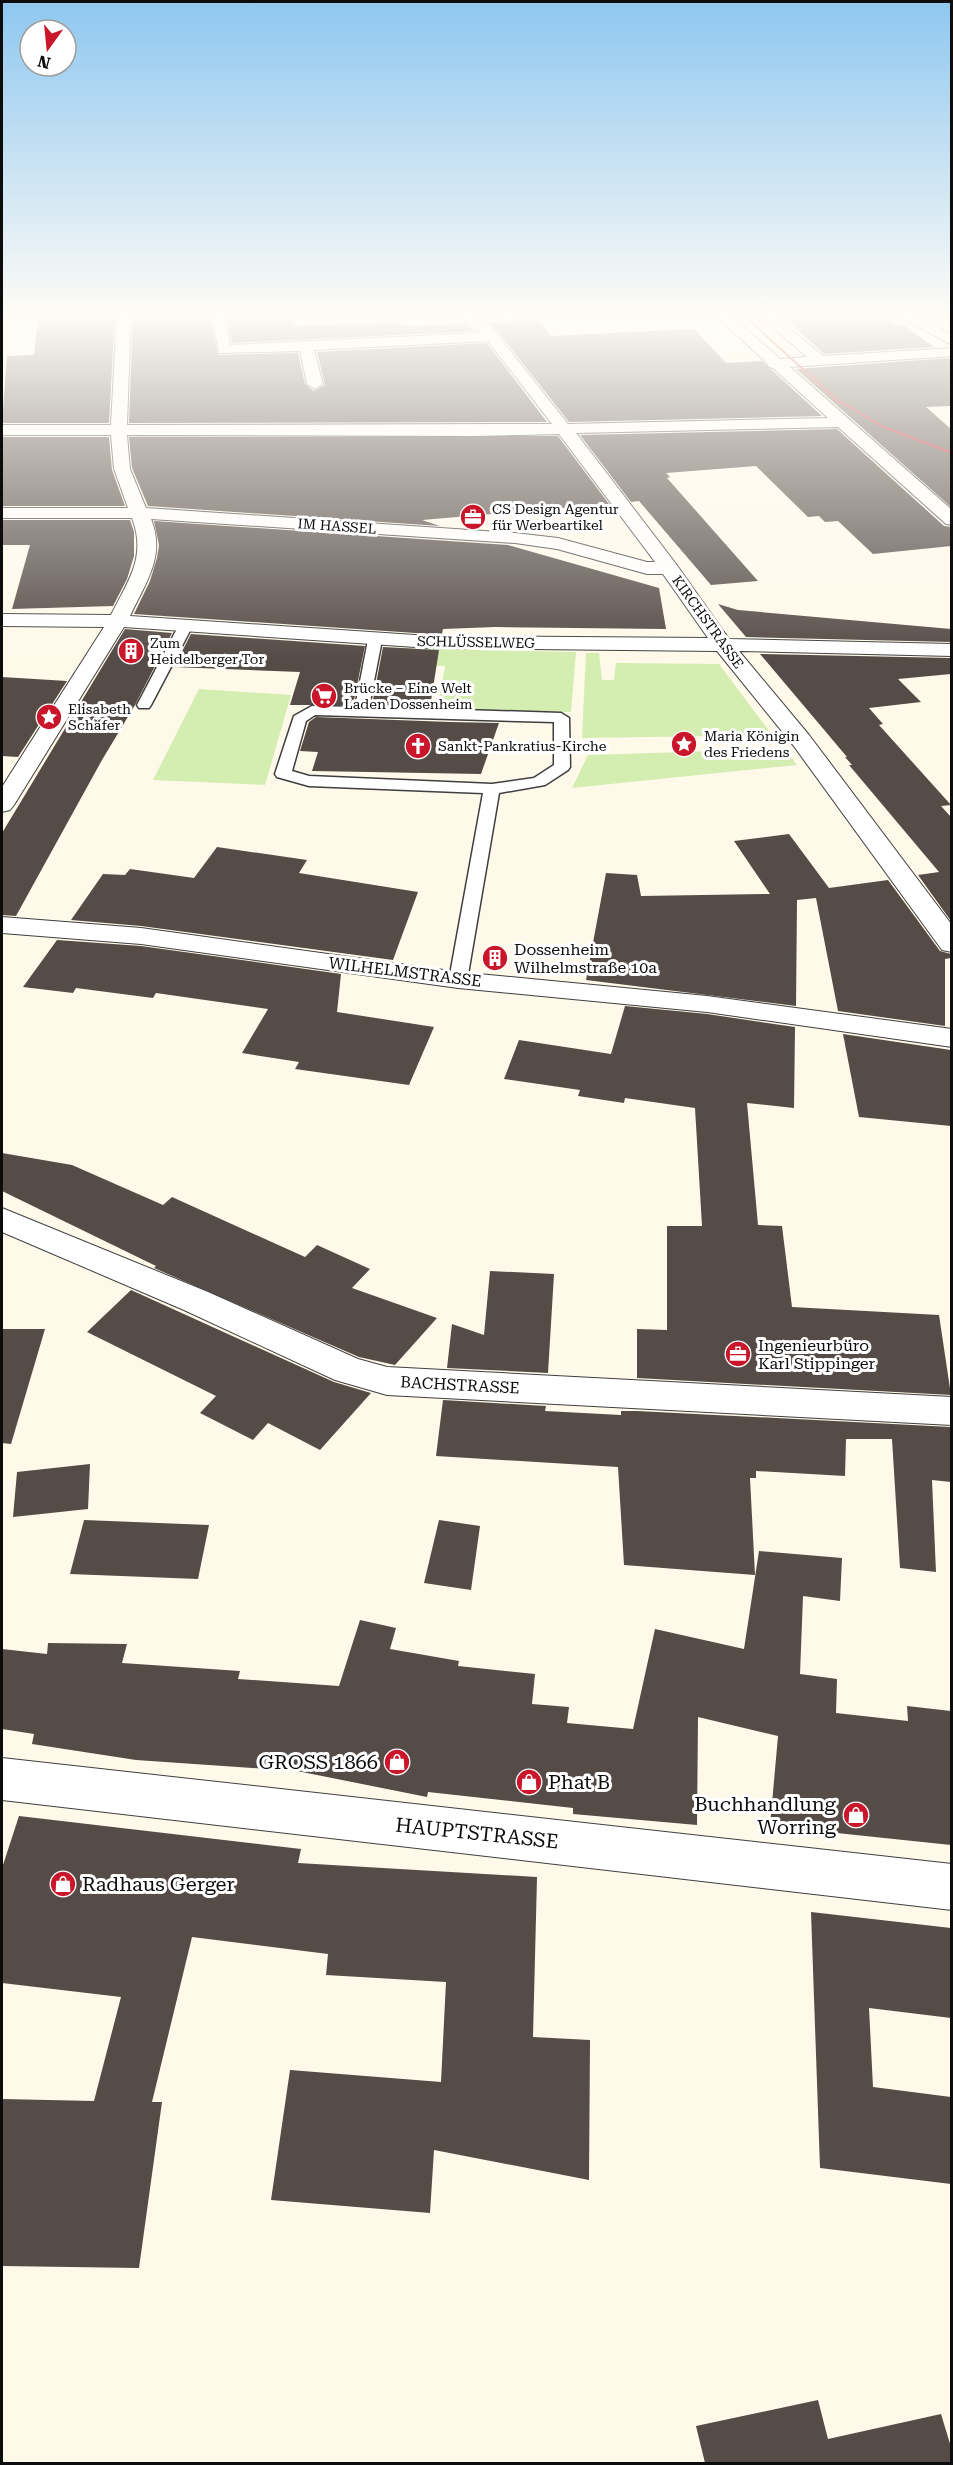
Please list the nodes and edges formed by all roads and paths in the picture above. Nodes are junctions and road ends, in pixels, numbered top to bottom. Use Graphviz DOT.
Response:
graph roads {
  1 [pos="602,428"];
  2 [pos="847,428"];
  3 [pos="564,429"];
  4 [pos="2,430"];
  5 [pos="119,430"];
  6 [pos="2,513"];
  7 [pos="141,513"];
  8 [pos="951,520"];
  9 [pos="669,568"];
  10 [pos="2,620"];
  11 [pos="118,621"];
  12 [pos="186,626"];
  13 [pos="375,640"];
  14 [pos="723,645"];
  15 [pos="951,650"];
  16 [pos="144,705"];
  17 [pos="361,712"];
  18 [pos="492,789"];
  19 [pos="2,805"];
  20 [pos="2,925"];
  21 [pos="951,944"];
  22 [pos="458,980"];
  23 [pos="951,1038"];
  24 [pos="2,1219"];
  25 [pos="951,1411"];
  26 [pos="2,1779"];
  27 [pos="951,1887"];
  1 -- 3 [label="street"];
  2 -- 8 [label="street"];
  3 -- 5 [label="street"];
  3 -- 9 [label="street, KIRCHSTRASSE"];
  4 -- 5 [label="street"];
  5 -- 7 [label="street"];
  6 -- 7 [label="street, IM HASSEL"];
  7 -- 9 [label="street, IM HASSEL"];
  7 -- 11 [label="street"];
  9 -- 14 [label="street, KIRCHSTRASSE"];
  10 -- 11 [label="street, SCHLÜSSELWEG"];
  11 -- 12 [label="street, SCHLÜSSELWEG"];
  11 -- 19 [label="street"];
  12 -- 13 [label="street, SCHLÜSSELWEG"];
  12 -- 16 [label="lane"];
  13 -- 14 [label="street, SCHLÜSSELWEG"];
  13 -- 17 [label="lane"];
  14 -- 15 [label="street, SCHLÜSSELWEG"];
  14 -- 21 [label="street, KIRCHSTRASSE"];
  17 -- 18 [label="lane"];
  17 -- 18 [label="lane"];
  18 -- 22 [label="lane"];
  20 -- 22 [label="street, WILHELMSTRASSE"];
  22 -- 23 [label="street, WILHELMSTRASSE"];
  24 -- 25 [label="street, BACHSTRASSE"];
  26 -- 27 [label="street, HAUPTSTRASSE"];
}
